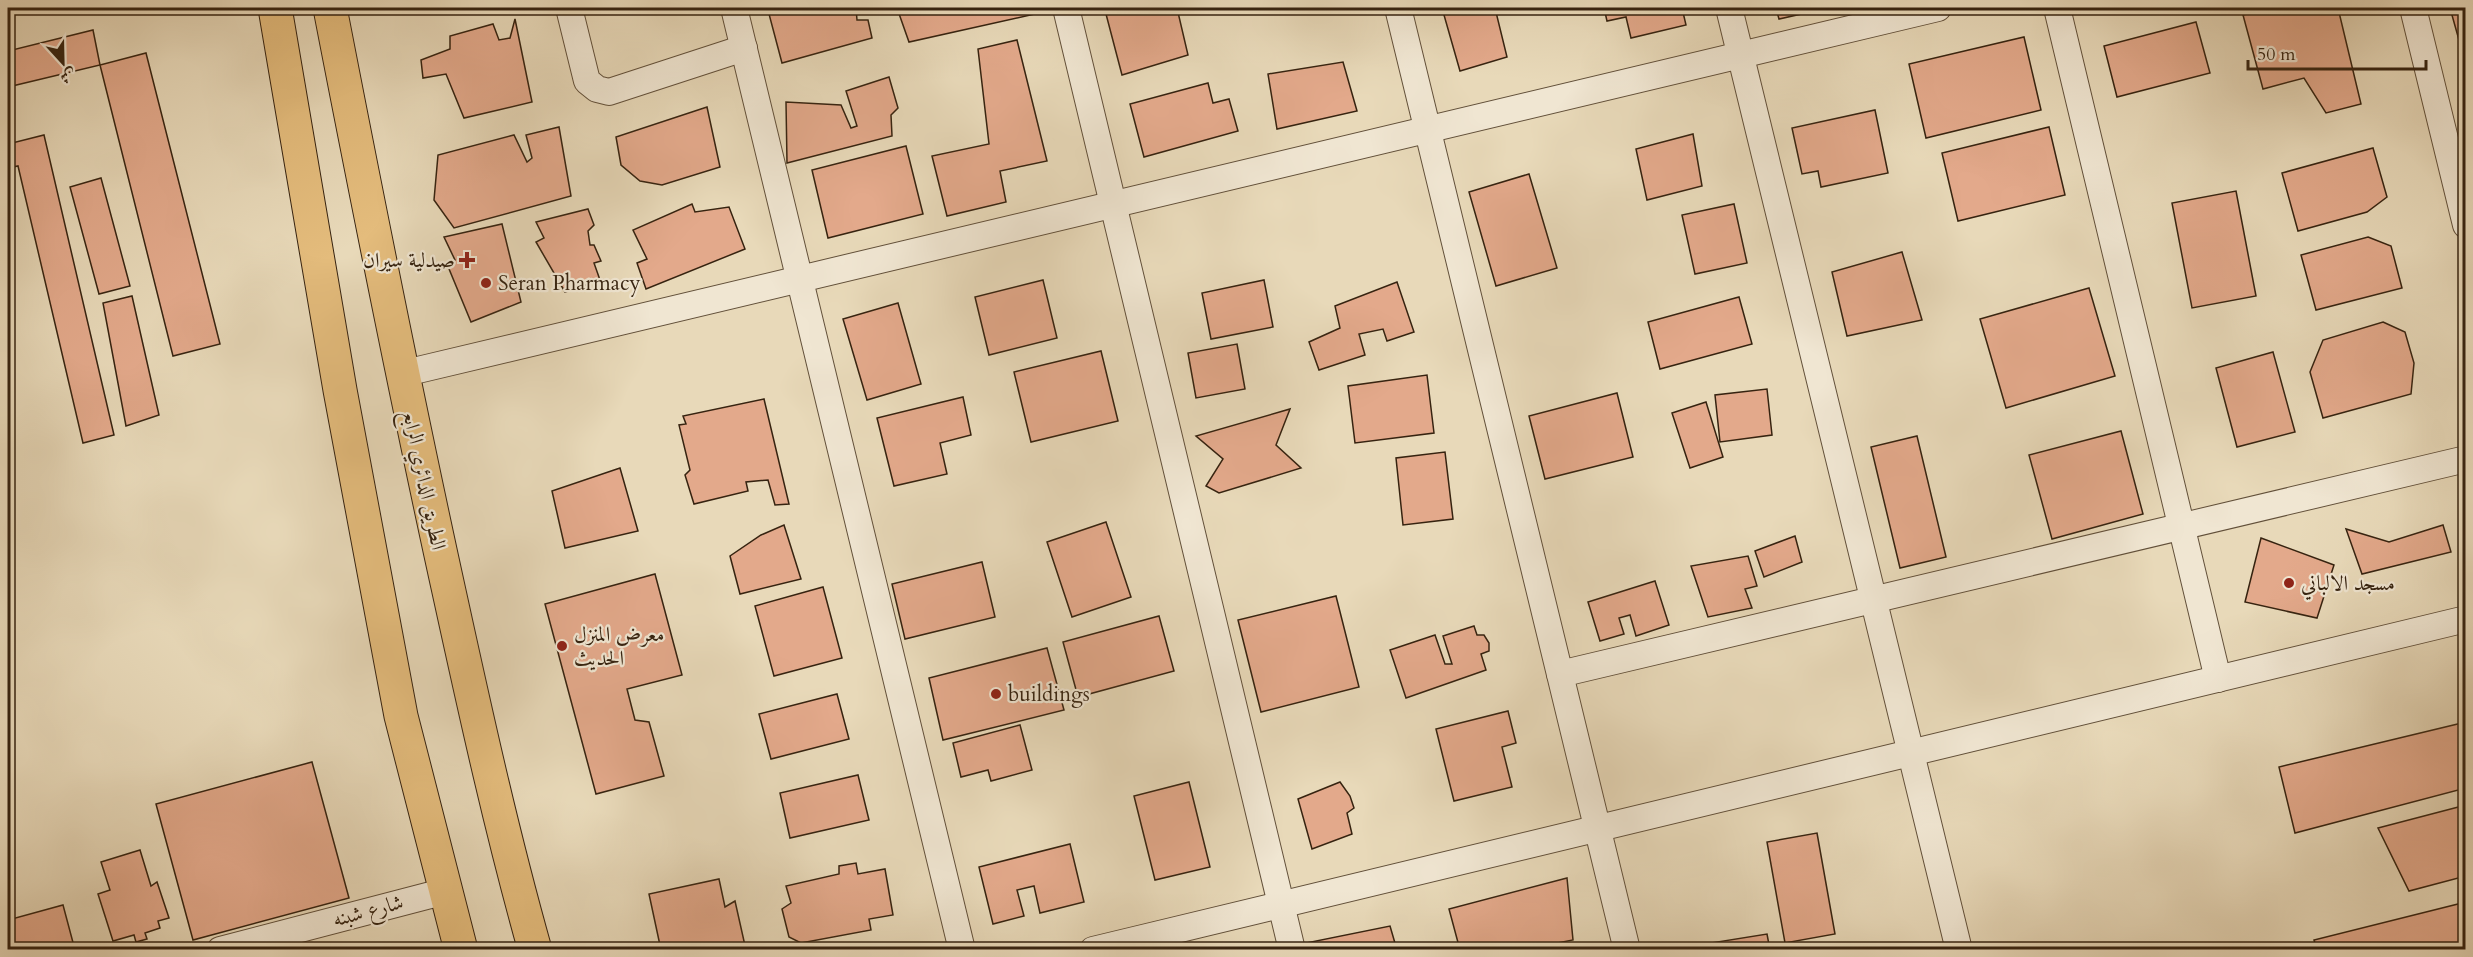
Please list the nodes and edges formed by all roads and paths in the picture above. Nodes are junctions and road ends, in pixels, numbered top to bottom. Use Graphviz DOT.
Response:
graph roads {
  1 [pos="275,8"];
  2 [pos="330,8"];
  3 [pos="569,8"];
  4 [pos="734,8"];
  5 [pos="1066,8"];
  6 [pos="1398,8"];
  7 [pos="1730,8"];
  8 [pos="1938,8"];
  9 [pos="2057,8"];
  10 [pos="2413,8"];
  11 [pos="744,48"];
  12 [pos="1741,55"];
  13 [pos="1428,129"];
  14 [pos="1113,205"];
  15 [pos="2466,225"];
  16 [pos="800,279"];
  17 [pos="401,374"];
  18 [pos="2466,459"];
  19 [pos="2182,527"];
  20 [pos="1874,599"];
  21 [pos="2466,619"];
  22 [pos="1560,674"];
  23 [pos="2218,679"];
  24 [pos="1911,753"];
  25 [pos="1598,828"];
  26 [pos="446,891"];
  27 [pos="1281,904"];
  28 [pos="220,950"];
  29 [pos="460,950"];
  30 [pos="535,950"];
  31 [pos="962,950"];
  32 [pos="1094,950"];
  33 [pos="1292,950"];
  34 [pos="1627,950"];
  35 [pos="1959,950"];
  1 -- 26 [label="main road"];
  2 -- 17 [label="main road, الطريق الدائري الرابع"];
  3 -- 11 [label="street"];
  4 -- 11 [label="street"];
  5 -- 14 [label="street"];
  6 -- 13 [label="street"];
  7 -- 12 [label="street"];
  8 -- 12 [label="street"];
  9 -- 19 [label="street"];
  10 -- 15 [label="street"];
  11 -- 16 [label="street"];
  12 -- 13 [label="street"];
  12 -- 20 [label="street"];
  13 -- 14 [label="street"];
  13 -- 22 [label="street"];
  14 -- 16 [label="street"];
  14 -- 27 [label="street"];
  16 -- 17 [label="street"];
  16 -- 31 [label="street"];
  17 -- 30 [label="main road, الطريق الدائري الرابع"];
  18 -- 19 [label="street"];
  19 -- 20 [label="street"];
  19 -- 23 [label="street"];
  20 -- 22 [label="street"];
  20 -- 24 [label="street"];
  21 -- 23 [label="street"];
  22 -- 25 [label="street"];
  23 -- 24 [label="street"];
  24 -- 25 [label="street"];
  24 -- 35 [label="street"];
  25 -- 27 [label="street"];
  25 -- 34 [label="street"];
  26 -- 28 [label="street, شارع شبنه"];
  26 -- 29 [label="main road"];
  27 -- 32 [label="street"];
  27 -- 33 [label="street"];
}
